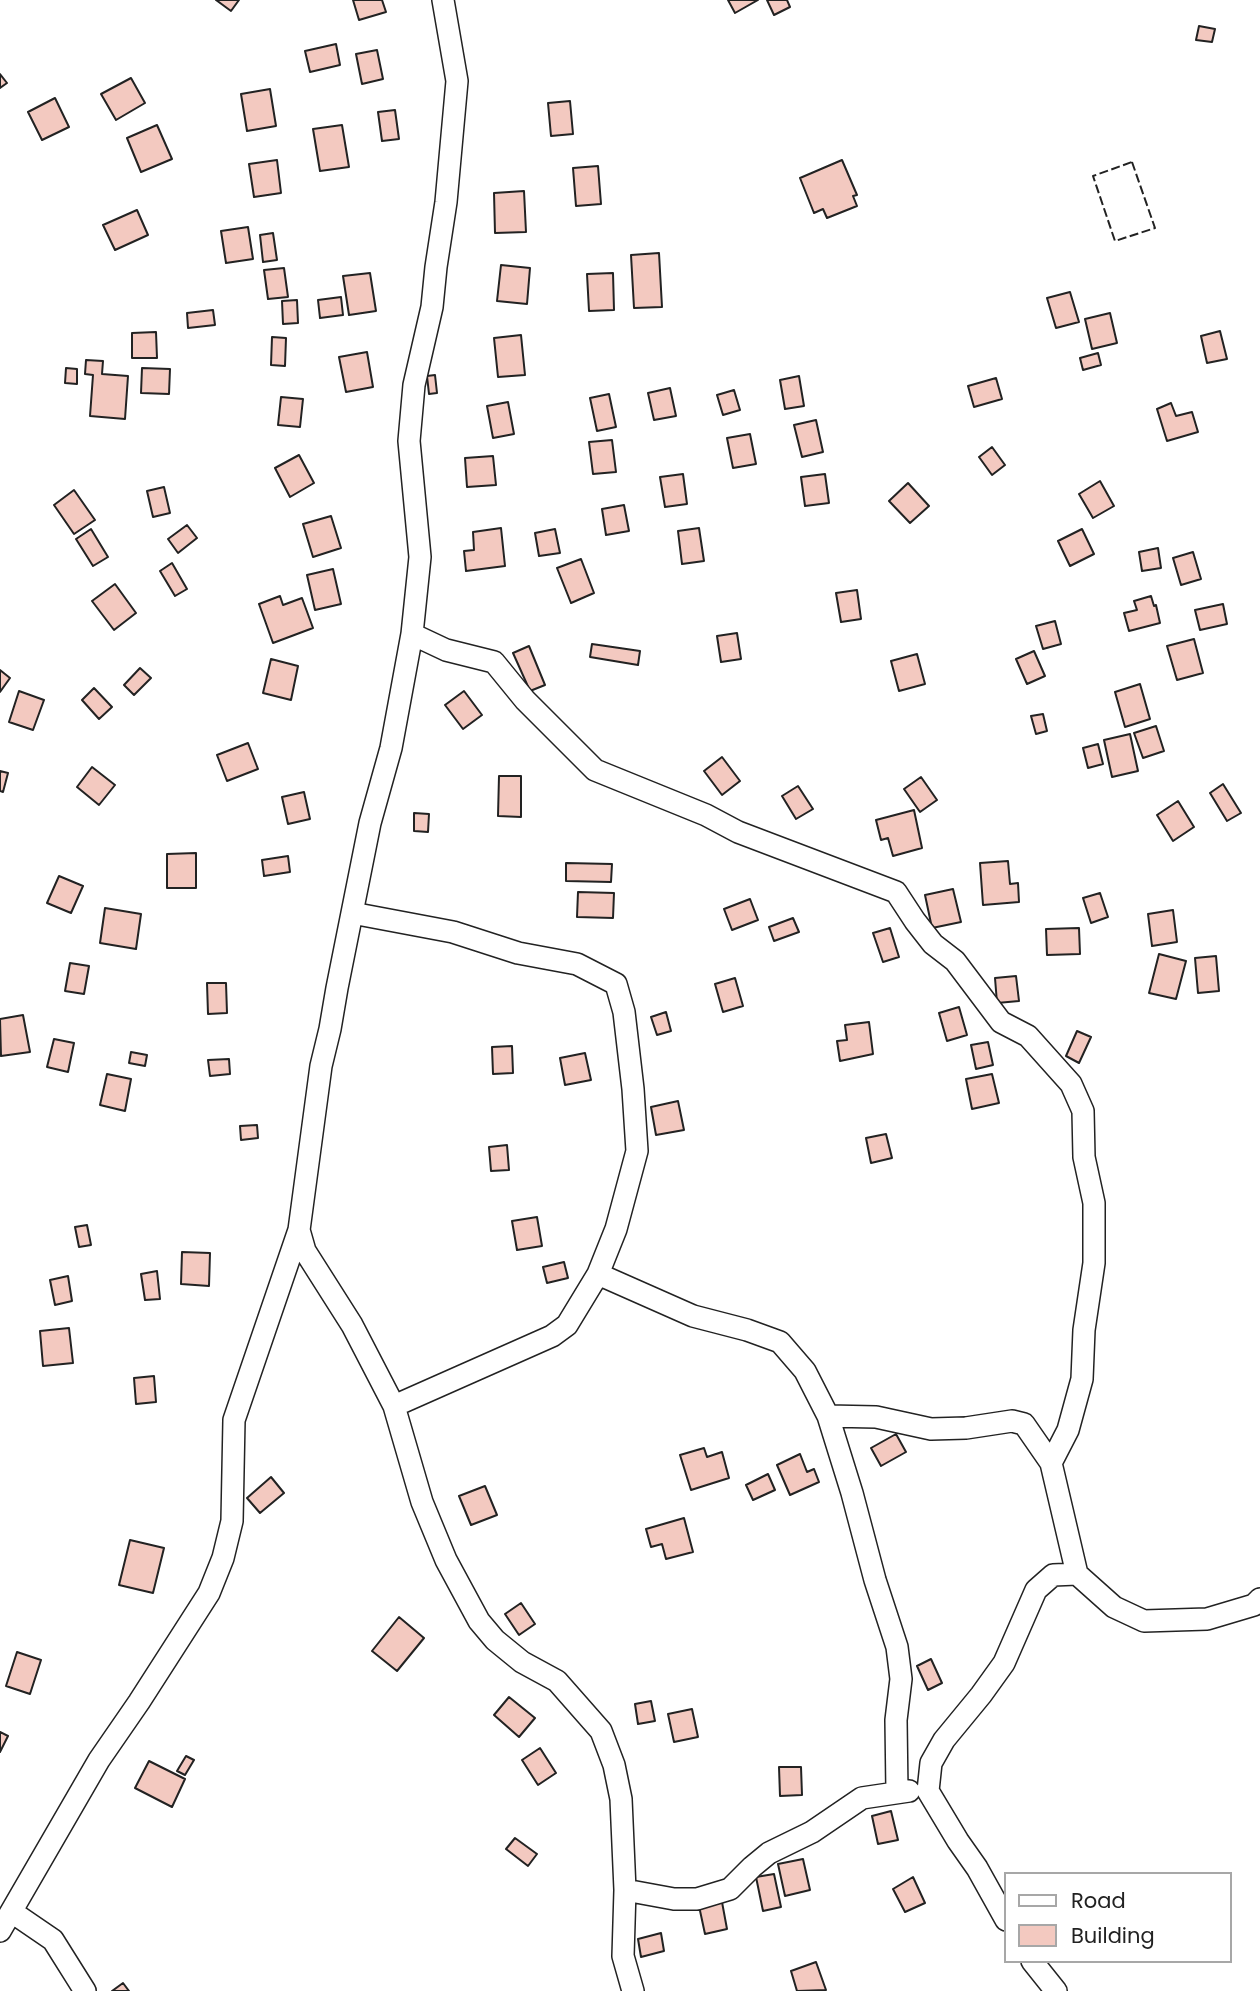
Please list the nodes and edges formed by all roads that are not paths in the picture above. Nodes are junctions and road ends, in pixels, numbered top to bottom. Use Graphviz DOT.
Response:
graph roads {
  1 [pos="443,0"];
  2 [pos="412,635"];
  3 [pos="352,913"];
  4 [pos="299,1230"];
  5 [pos="598,1274"];
  6 [pos="394,1406"];
  7 [pos="828,1416"];
  8 [pos="1051,1463"];
  9 [pos="1077,1574"];
  10 [pos="1260,1599"];
  11 [pos="928,1791"];
  12 [pos="898,1792"];
  13 [pos="625,1890"];
  14 [pos="12,1912"];
  15 [pos="1004,1916"];
  16 [pos="0,1931"];
  17 [pos="1034,1963"];
  18 [pos="85,1991"];
  19 [pos="633,1991"];
  20 [pos="1056,1991"];
  1 -- 2 [label="street"];
  2 -- 3 [label="street"];
  2 -- 8 [label="street"];
  3 -- 4 [label="street"];
  3 -- 5 [label="street"];
  4 -- 6 [label="street"];
  4 -- 14 [label="street"];
  5 -- 6 [label="street"];
  5 -- 7 [label="street"];
  6 -- 13 [label="street"];
  7 -- 8 [label="street"];
  7 -- 12 [label="street"];
  8 -- 9 [label="street"];
  9 -- 10 [label="street"];
  9 -- 11 [label="street"];
  11 -- 12 [label="street"];
  11 -- 15 [label="street"];
  12 -- 13 [label="street"];
  13 -- 19 [label="street"];
  14 -- 16 [label="street"];
  14 -- 18 [label="street"];
  17 -- 20 [label="street"];
}
